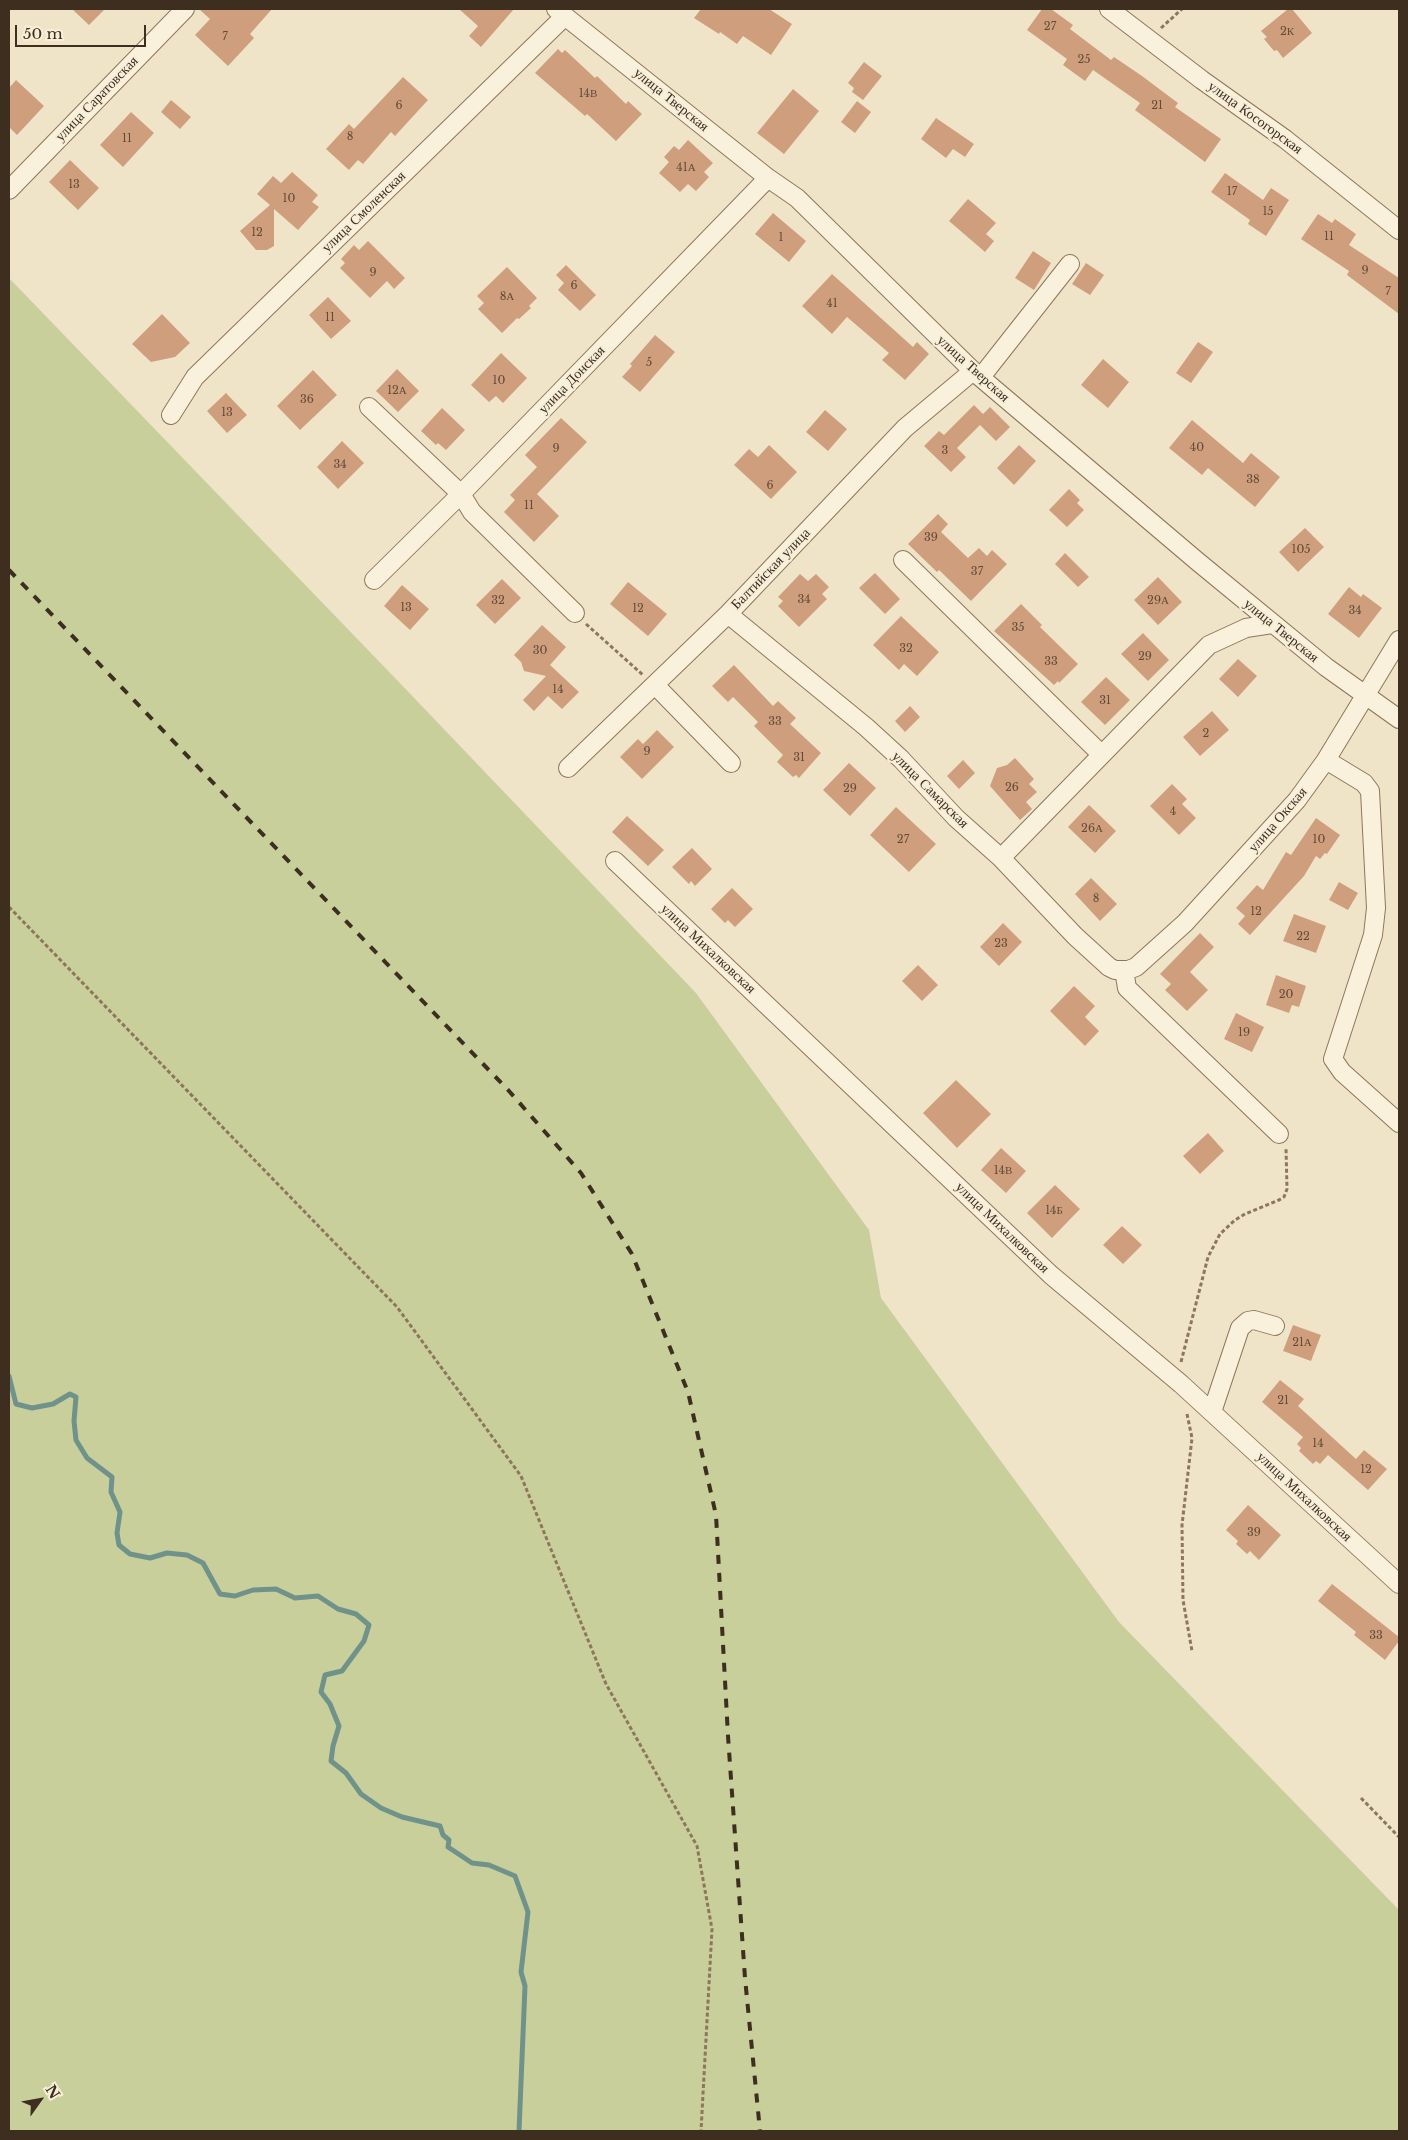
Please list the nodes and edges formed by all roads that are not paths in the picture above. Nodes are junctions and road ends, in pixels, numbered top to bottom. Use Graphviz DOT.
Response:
graph roads {
  1 [pos="185,9"];
  2 [pos="1110,9"];
  3 [pos="560,13"];
  4 [pos="768,178"];
  5 [pos="9,190"];
  6 [pos="1399,230"];
  7 [pos="1070,264"];
  8 [pos="977,374"];
  9 [pos="368,406"];
  10 [pos="171,415"];
  11 [pos="461,494"];
  12 [pos="903,560"];
  13 [pos="374,580"];
  14 [pos="728,614"];
  15 [pos="577,616"];
  16 [pos="1272,624"];
  17 [pos="1399,640"];
  18 [pos="655,685"];
  19 [pos="1364,695"];
  20 [pos="1399,718"];
  21 [pos="1101,754"];
  22 [pos="1326,760"];
  23 [pos="731,764"];
  24 [pos="568,768"];
  25 [pos="1001,858"];
  26 [pos="615,861"];
  27 [pos="1124,970"];
  28 [pos="1399,1123"];
  29 [pos="1279,1134"];
  30 [pos="1275,1326"];
  31 [pos="1212,1412"];
  32 [pos="1399,1584"];
  1 -- 5 [label="street, улица Саратовская"];
  2 -- 6 [label="street, улица Косогорская"];
  3 -- 4 [label="street, улица Тверская"];
  3 -- 10 [label="street, улица Смоленская"];
  4 -- 8 [label="street, улица Тверская"];
  4 -- 11 [label="street, улица Донская"];
  7 -- 8 [label="street, Балтийская улица"];
  8 -- 14 [label="street, Балтийская улица"];
  8 -- 16 [label="street, улица Тверская"];
  9 -- 11 [label="street"];
  11 -- 13 [label="street, улица Донская"];
  11 -- 15 [label="street"];
  12 -- 21 [label="street"];
  14 -- 18 [label="street, Балтийская улица"];
  14 -- 25 [label="street, улица Самарская"];
  16 -- 19 [label="street, улица Тверская"];
  16 -- 21 [label="street"];
  17 -- 19 [label="street, улица Окская"];
  18 -- 23 [label="street"];
  18 -- 24 [label="street, Балтийская улица"];
  19 -- 20 [label="street, улица Тверская"];
  19 -- 22 [label="street, улица Окская"];
  21 -- 25 [label="street"];
  22 -- 27 [label="street, улица Окская"];
  22 -- 28 [label="street"];
  25 -- 27 [label="street, улица Самарская"];
  26 -- 31 [label="street, улица Михалковская"];
  27 -- 29 [label="street"];
  30 -- 31 [label="street"];
  31 -- 32 [label="street, улица Михалковская"];
}
